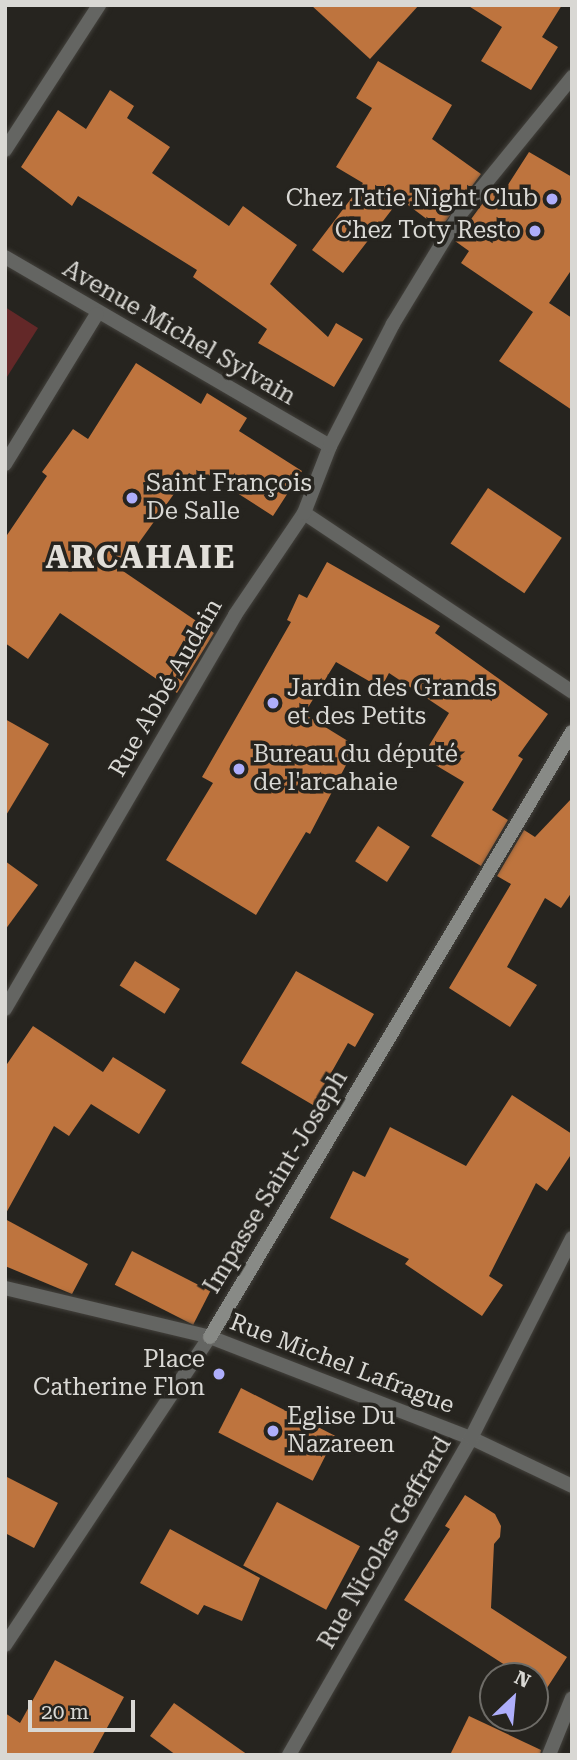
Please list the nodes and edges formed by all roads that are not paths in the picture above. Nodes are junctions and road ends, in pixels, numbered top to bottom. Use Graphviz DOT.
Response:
graph roads {
  1 [pos="99,5"];
  2 [pos="572,77"];
  3 [pos="5,150"];
  4 [pos="5,257"];
  5 [pos="97,314"];
  6 [pos="330,446"];
  7 [pos="5,464"];
  8 [pos="304,513"];
  9 [pos="572,692"];
  10 [pos="572,732"];
  11 [pos="5,1009"];
  12 [pos="572,1238"];
  13 [pos="5,1288"];
  14 [pos="210,1337"];
  15 [pos="471,1438"];
  16 [pos="572,1486"];
  17 [pos="5,1645"];
  18 [pos="572,1698"];
  19 [pos="289,1755"];
  20 [pos="549,1755"];
  1 -- 3 [label="street"];
  2 -- 6 [label="street, Rue Abbé Audain"];
  4 -- 5 [label="street, Avenue Michel Sylvain"];
  5 -- 6 [label="street, Avenue Michel Sylvain"];
  5 -- 7 [label="street"];
  6 -- 8 [label="street, Rue Abbé Audain"];
  8 -- 9 [label="street"];
  8 -- 11 [label="street, Rue Abbé Audain"];
  10 -- 14 [label="street, Impasse Saint-Joseph"];
  12 -- 15 [label="street, Rue Nicolas Geffrard"];
  13 -- 14 [label="street, Rue Michel Lafrague"];
  14 -- 15 [label="street, Rue Michel Lafrague"];
  14 -- 17 [label="street, Impasse Saint-Joseph"];
  15 -- 16 [label="street, Rue Michel Lafrague"];
  15 -- 19 [label="street, Rue Nicolas Geffrard"];
  18 -- 20 [label="street"];
}
